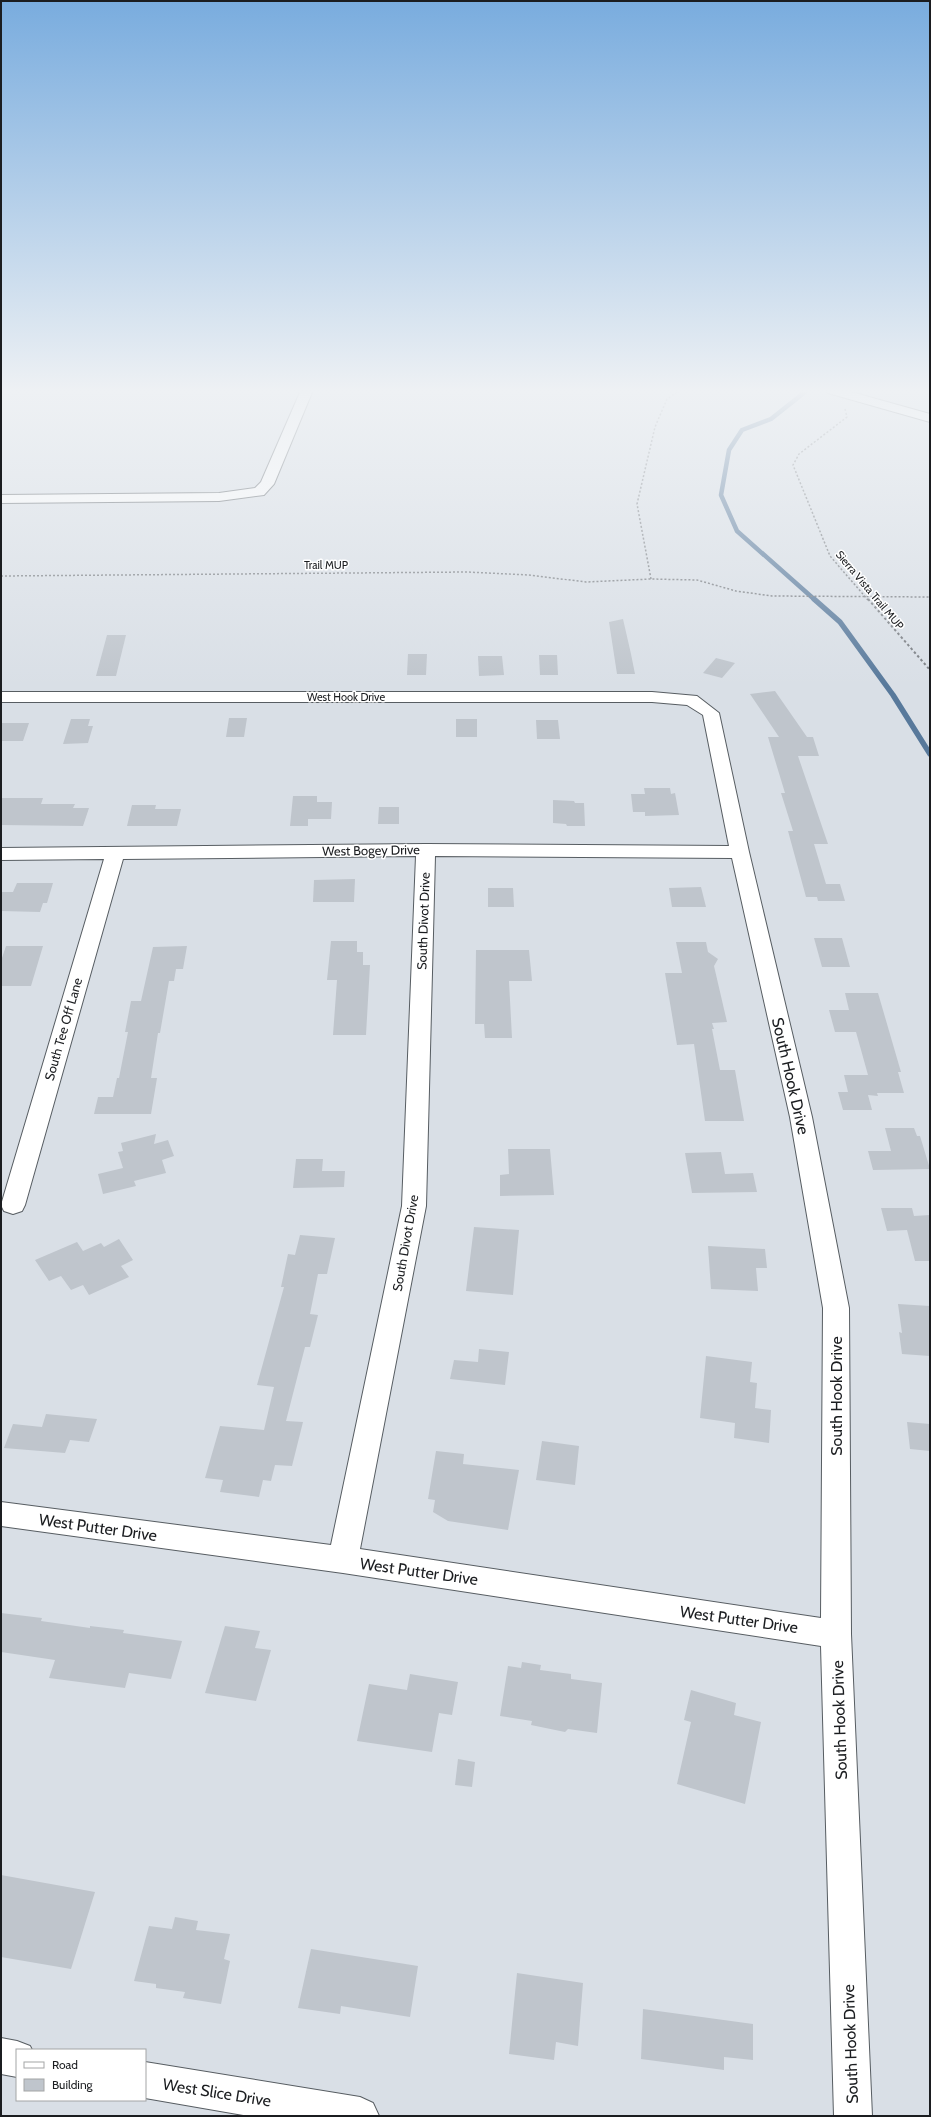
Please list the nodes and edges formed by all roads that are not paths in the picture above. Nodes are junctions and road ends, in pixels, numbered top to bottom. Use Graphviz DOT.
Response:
graph roads {
  1 [pos="263,489"];
  2 [pos="1,499"];
  3 [pos="1,697"];
  4 [pos="691,700"];
  5 [pos="426,850"];
  6 [pos="740,852"];
  7 [pos="1,854"];
  8 [pos="115,854"];
  9 [pos="13,1205"];
  10 [pos="1,1514"];
  11 [pos="343,1560"];
  12 [pos="836,1634"];
  13 [pos="1,2056"];
  14 [pos="16,2059"];
  15 [pos="146,2080"];
  16 [pos="360,2116"];
  17 [pos="853,2116"];
  1 -- 2 [label="street"];
  3 -- 4 [label="street, West Hook Drive"];
  4 -- 6 [label="street, South Hook Drive"];
  5 -- 6 [label="street, West Bogey Drive"];
  5 -- 8 [label="street, West Bogey Drive"];
  5 -- 11 [label="street, South Divot Drive"];
  6 -- 12 [label="street, South Hook Drive"];
  7 -- 8 [label="street, West Bogey Drive"];
  8 -- 9 [label="street, South Tee Off Lane"];
  10 -- 11 [label="street, West Putter Drive"];
  11 -- 12 [label="street, West Putter Drive"];
  12 -- 17 [label="street, South Hook Drive"];
  13 -- 14 [label="street"];
  15 -- 16 [label="street, West Slice Drive"];
}
